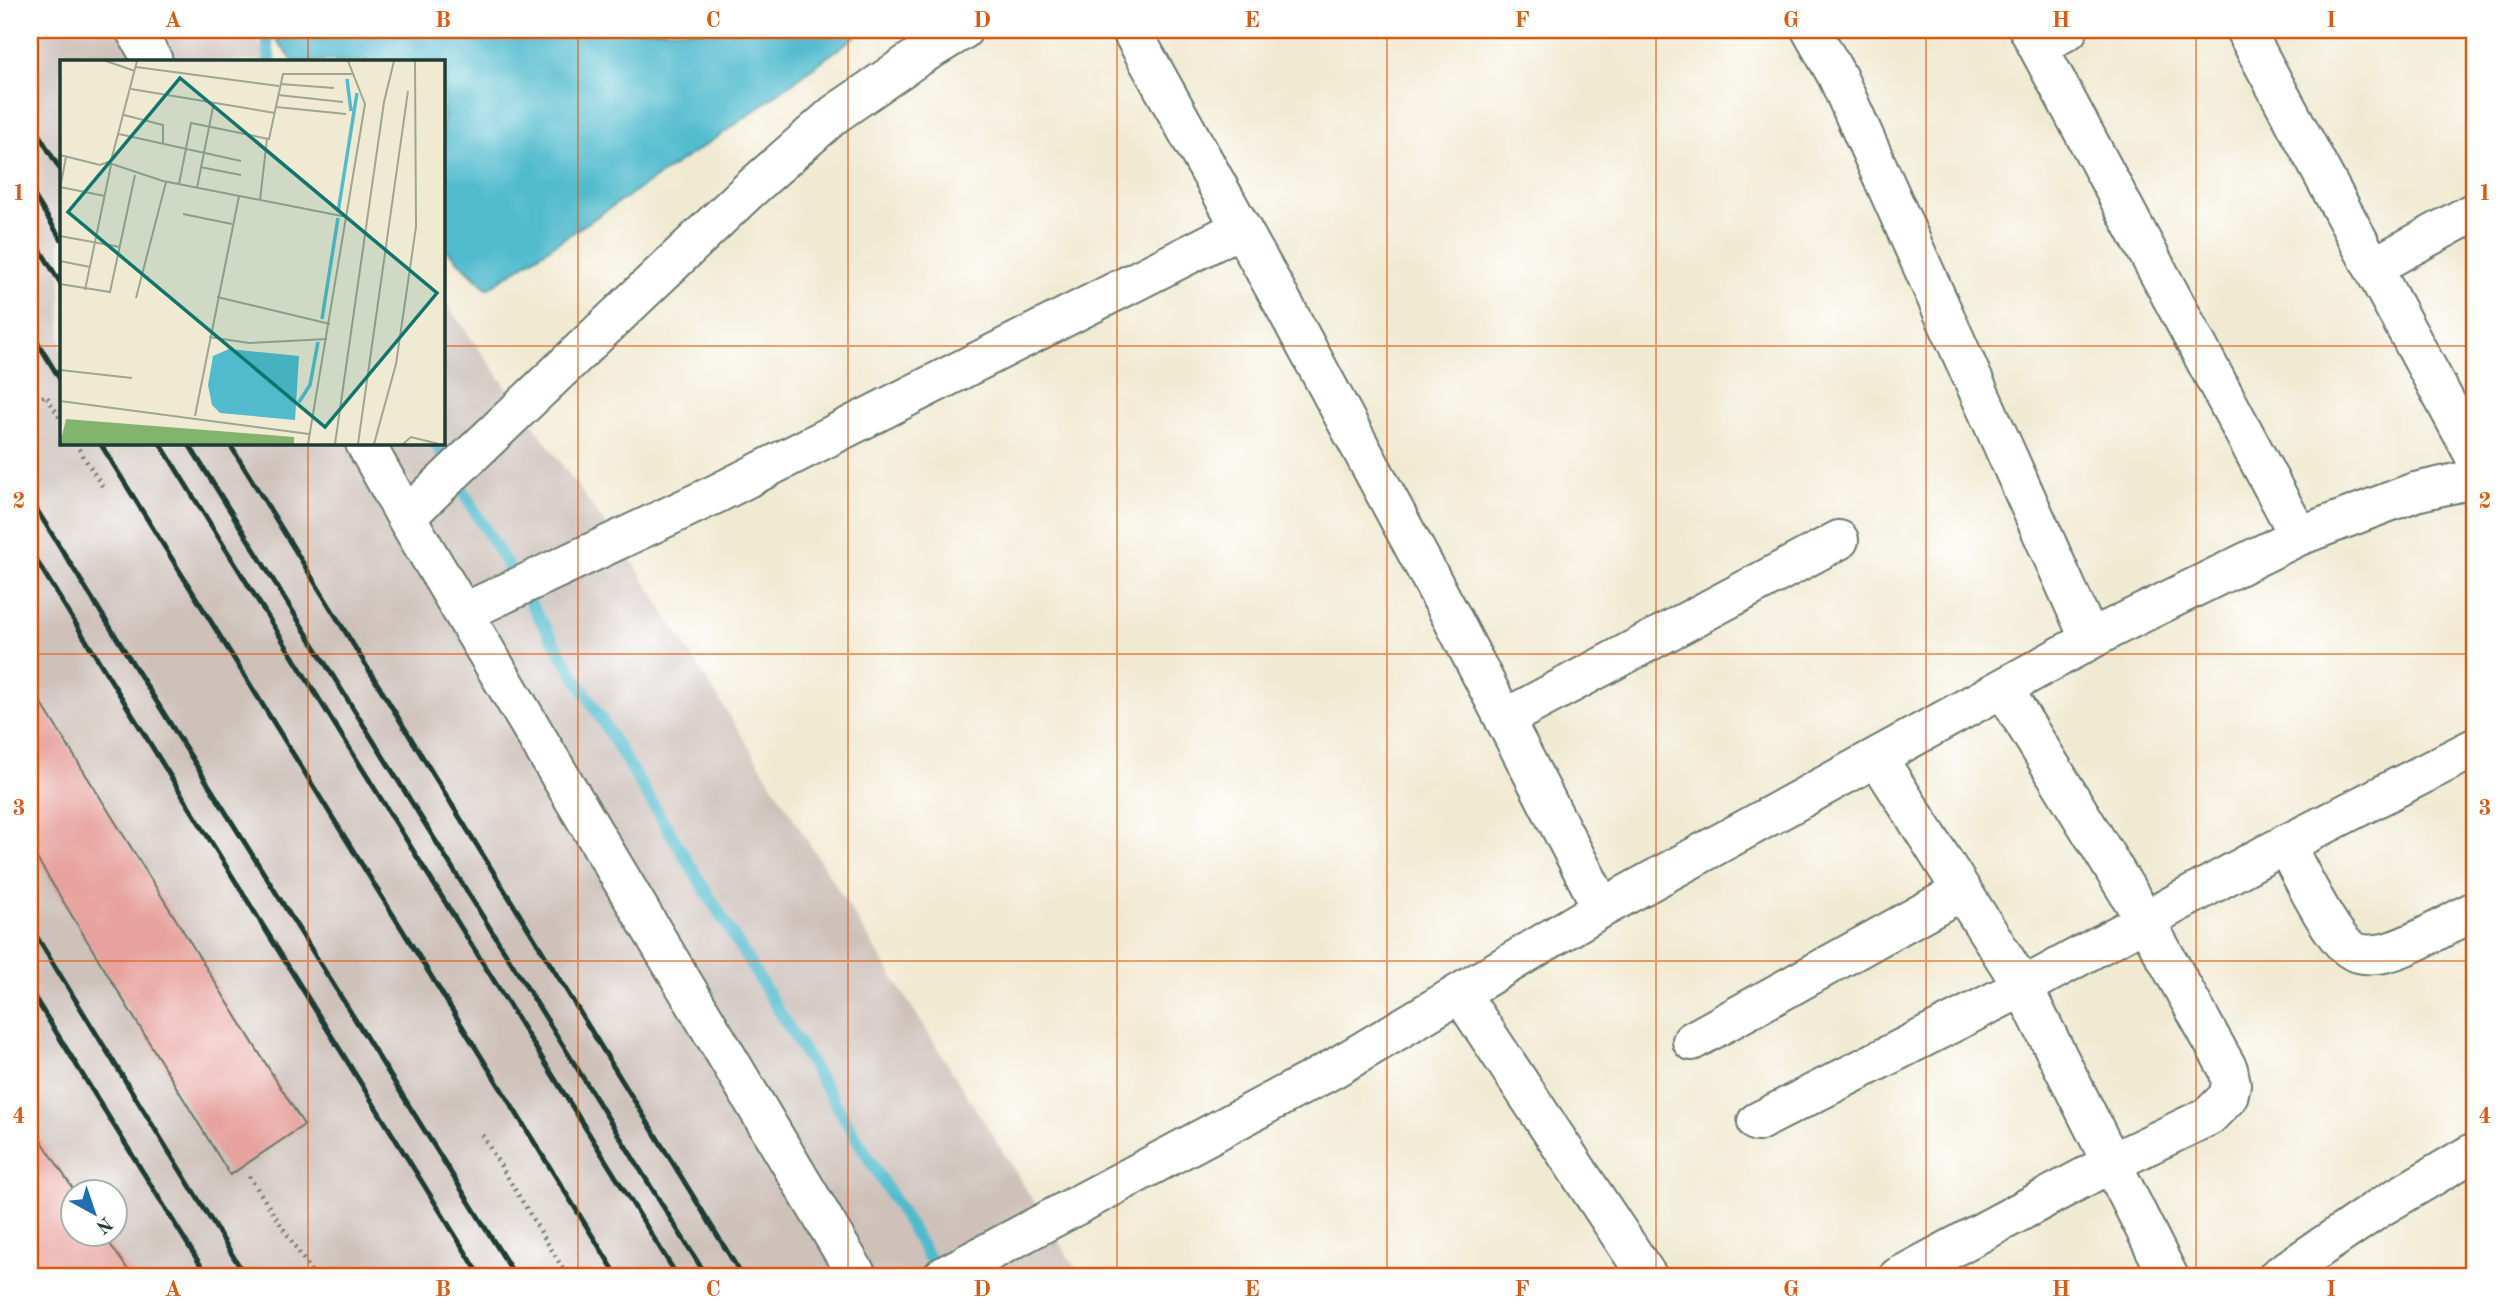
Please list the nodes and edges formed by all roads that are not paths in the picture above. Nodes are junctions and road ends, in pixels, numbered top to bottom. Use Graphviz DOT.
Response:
graph roads {
  1 [pos="135,30"];
  2 [pos="963,30"];
  3 [pos="1131,30"];
  4 [pos="1811,30"];
  5 [pos="2245,30"];
  6 [pos="2045,35"];
  7 [pos="152,60"];
  8 [pos="2474,212"];
  9 [pos="1241,228"];
  10 [pos="2373,267"];
  11 [pos="366,444"];
  12 [pos="2474,455"];
  13 [pos="2474,479"];
  14 [pos="406,517"];
  15 [pos="2299,536"];
  16 [pos="1839,540"];
  17 [pos="480,606"];
  18 [pos="2090,640"];
  19 [pos="2003,688"];
  20 [pos="1504,719"];
  21 [pos="2474,748"];
  22 [pos="1877,757"];
  23 [pos="2285,845"];
  24 [pos="1962,891"];
  25 [pos="1602,908"];
  26 [pos="2474,911"];
  27 [pos="2145,920"];
  28 [pos="2023,987"];
  29 [pos="1460,993"];
  30 [pos="1692,1041"];
  31 [pos="1757,1122"];
  32 [pos="2474,1152"];
  33 [pos="2111,1163"];
  34 [pos="953,1271"];
  35 [pos="858,1277"];
  36 [pos="1648,1277"];
  37 [pos="1898,1277"];
  38 [pos="2169,1277"];
  39 [pos="2277,1277"];
  1 -- 7 [label="street"];
  2 -- 14 [label="street"];
  3 -- 9 [label="street"];
  4 -- 18 [label="street"];
  5 -- 10 [label="street"];
  6 -- 15 [label="street"];
  8 -- 10 [label="street"];
  9 -- 17 [label="street"];
  9 -- 20 [label="street"];
  10 -- 12 [label="street"];
  11 -- 14 [label="street"];
  13 -- 15 [label="street"];
  14 -- 17 [label="street"];
  15 -- 18 [label="street"];
  16 -- 20 [label="street"];
  17 -- 35 [label="street"];
  18 -- 19 [label="street"];
  19 -- 22 [label="street"];
  19 -- 27 [label="street"];
  20 -- 25 [label="street"];
  21 -- 23 [label="street"];
  22 -- 24 [label="street"];
  22 -- 25 [label="street"];
  23 -- 26 [label="street"];
  23 -- 27 [label="street"];
  24 -- 28 [label="street"];
  24 -- 30 [label="street"];
  25 -- 29 [label="street"];
  27 -- 28 [label="street"];
  27 -- 33 [label="street"];
  28 -- 31 [label="street"];
  28 -- 33 [label="street"];
  29 -- 34 [label="street"];
  29 -- 36 [label="street"];
  32 -- 39 [label="street"];
  33 -- 37 [label="street"];
  33 -- 38 [label="street"];
}
